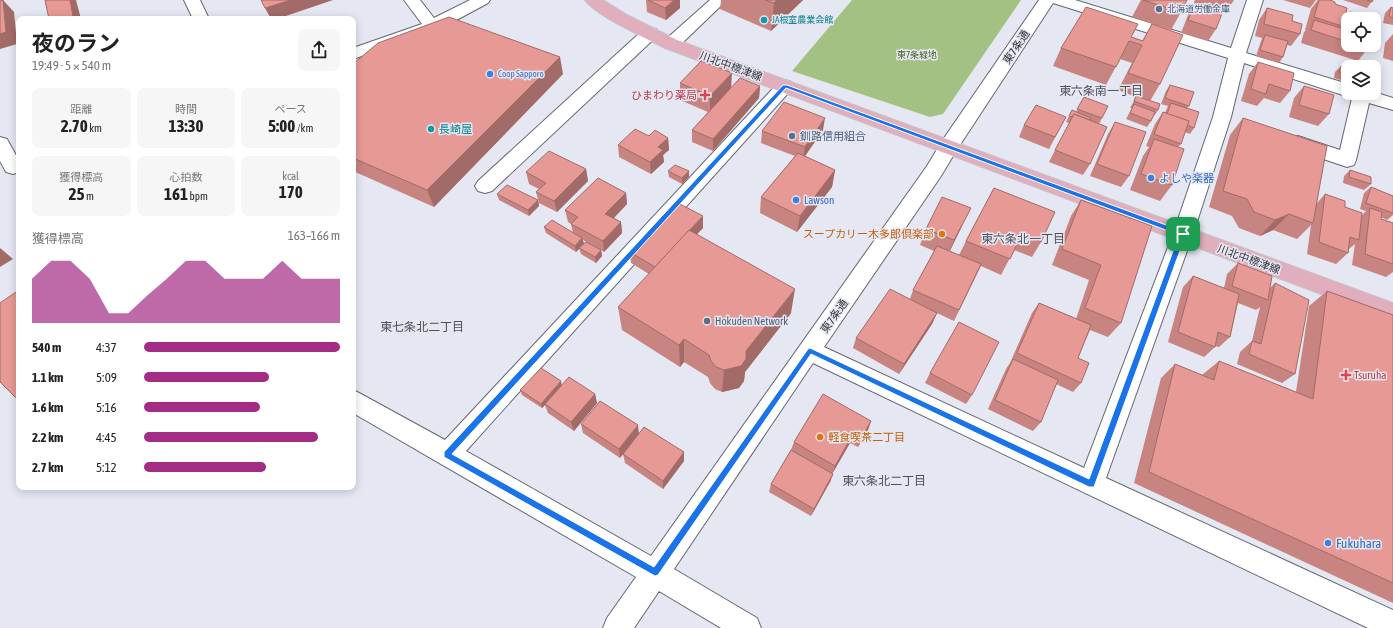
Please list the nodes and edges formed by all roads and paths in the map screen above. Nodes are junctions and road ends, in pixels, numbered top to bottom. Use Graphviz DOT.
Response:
graph roads {
  1 [pos="192,0"];
  2 [pos="412,0"];
  3 [pos="482,0"];
  4 [pos="593,0"];
  5 [pos="719,0"];
  6 [pos="1047,0"];
  7 [pos="1058,0"];
  8 [pos="1255,0"];
  9 [pos="200,16"];
  10 [pos="432,26"];
  11 [pos="650,33"];
  12 [pos="671,44"];
  13 [pos="356,53"];
  14 [pos="1237,55"];
  15 [pos="785,86"];
  16 [pos="1341,88"];
  17 [pos="1354,100"];
  18 [pos="1379,100"];
  19 [pos="1393,104"];
  20 [pos="1281,137"];
  21 [pos="0,144"];
  22 [pos="949,146"];
  23 [pos="16,166"];
  24 [pos="485,186"];
  25 [pos="1183,234"];
  26 [pos="1393,312"];
  27 [pos="810,351"];
  28 [pos="356,403"];
  29 [pos="447,455"];
  30 [pos="1091,484"];
  31 [pos="655,572"];
  32 [pos="1393,624"];
  33 [pos="616,628"];
  34 [pos="747,628"];
  1 -- 9 [label="street"];
  2 -- 10 [label="street"];
  3 -- 10 [label="street"];
  4 -- 11 [label="main road, 川北中標津線"];
  5 -- 12 [label="street"];
  6 -- 22 [label="street, 東7条通"];
  7 -- 14 [label="street"];
  8 -- 14 [label="street"];
  10 -- 13 [label="street"];
  11 -- 12 [label="main road, 川北中標津線"];
  11 -- 24 [label="street"];
  12 -- 15 [label="main road, 川北中標津線"];
  14 -- 16 [label="street"];
  14 -- 25 [label="street"];
  15 -- 22 [label="main road, 川北中標津線"];
  15 -- 29 [label="street"];
  17 -- 20 [label="street"];
  18 -- 19 [label="street"];
  21 -- 23 [label="street"];
  22 -- 25 [label="main road, 川北中標津線"];
  22 -- 27 [label="street, 東7条通"];
  25 -- 26 [label="main road, 川北中標津線"];
  25 -- 30 [label="street"];
  27 -- 30 [label="street"];
  27 -- 31 [label="street, 東7条通"];
  28 -- 29 [label="street"];
  29 -- 31 [label="street"];
  30 -- 32 [label="street"];
  31 -- 33 [label="street, 東7条通"];
  31 -- 34 [label="street"];
}
